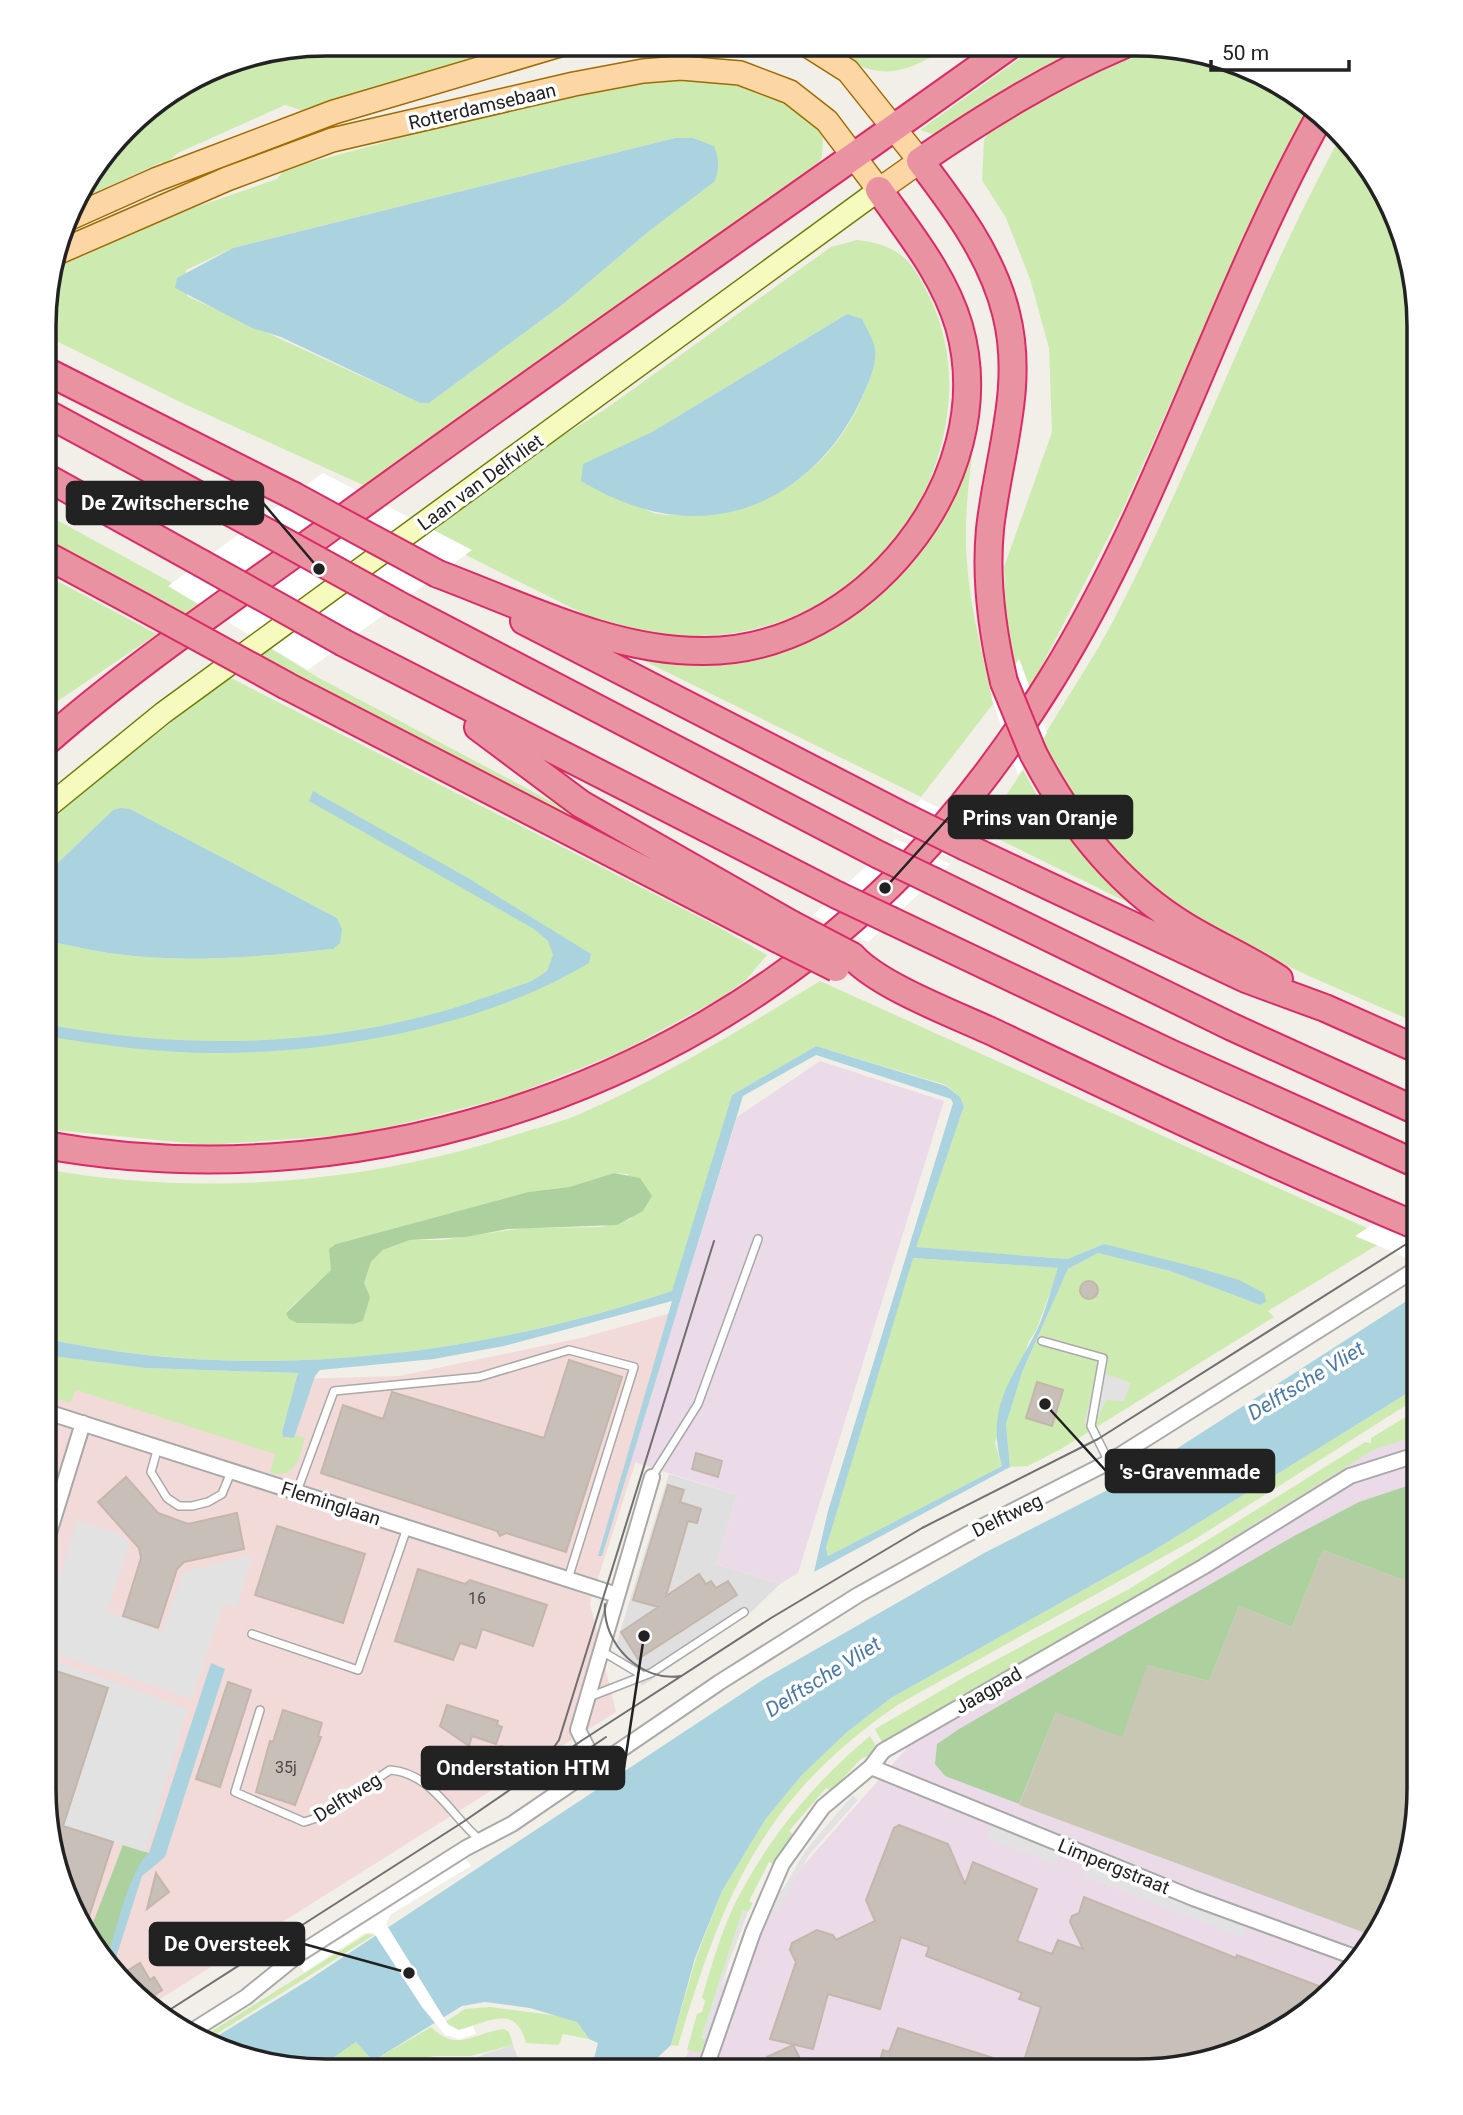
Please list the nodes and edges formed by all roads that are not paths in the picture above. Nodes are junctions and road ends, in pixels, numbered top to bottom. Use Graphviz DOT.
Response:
graph roads {
  1 [pos="523,56"];
  2 [pos="824,56"];
  3 [pos="995,56"];
  4 [pos="1101,56"];
  5 [pos="1316,124"];
  6 [pos="894,128"];
  7 [pos="853,156"];
  8 [pos="920,161"];
  9 [pos="879,190"];
  10 [pos="81,213"];
  11 [pos="67,248"];
  12 [pos="56,376"];
  13 [pos="56,418"];
  14 [pos="56,483"];
  15 [pos="56,560"];
  16 [pos="438,574"];
  17 [pos="421,684"];
  18 [pos="56,735"];
  19 [pos="56,800"];
  20 [pos="782,931"];
  21 [pos="1325,1008"];
  22 [pos="1407,1045"];
  23 [pos="1407,1107"];
  24 [pos="56,1146"];
  25 [pos="1407,1160"];
  26 [pos="1407,1222"];
  27 [pos="758,1239"];
  28 [pos="1407,1275"];
  29 [pos="1042,1341"];
  30 [pos="56,1415"];
  31 [pos="83,1423"];
  32 [pos="158,1447"];
  33 [pos="1407,1458"];
  34 [pos="1109,1462"];
  35 [pos="232,1471"];
  36 [pos="652,1477"];
  37 [pos="297,1492"];
  38 [pos="56,1510"];
  39 [pos="407,1528"];
  40 [pos="568,1580"];
  41 [pos="617,1595"];
  42 [pos="744,1612"];
  43 [pos="252,1634"];
  44 [pos="600,1650"];
  45 [pos="642,1675"];
  46 [pos="586,1698"];
  47 [pos="260,1710"];
  48 [pos="597,1767"];
  49 [pos="871,1767"];
  50 [pos="480,1841"];
  51 [pos="1349,1955"];
  52 [pos="198,2027"];
  53 [pos="709,2059"];
  1 -- 10 [label="main road, Rotterdamsebaan"];
  2 -- 6 [label="main road"];
  3 -- 6 [label="highway"];
  4 -- 8 [label="highway"];
  5 -- 24 [label="highway"];
  6 -- 7 [label="highway"];
  6 -- 8 [label="main road"];
  7 -- 9 [label="main road, Rotterdamsebaan"];
  7 -- 11 [label="main road, Rotterdamsebaan"];
  7 -- 18 [label="highway"];
  8 -- 9 [label="main road, Laan van Delfvliet"];
  8 -- 21 [label="highway, bridge"];
  9 -- 16 [label="highway"];
  9 -- 19 [label="main road, Laan van Delfvliet"];
  12 -- 16 [label="highway, bridge"];
  13 -- 23 [label="highway, bridge"];
  14 -- 17 [label="highway, bridge"];
  15 -- 20 [label="highway, bridge"];
  16 -- 21 [label="highway, bridge"];
  17 -- 20 [label="highway"];
  17 -- 25 [label="highway, bridge"];
  20 -- 26 [label="highway, bridge"];
  21 -- 22 [label="highway"];
  27 -- 36 [label="lane"];
  28 -- 34 [label="street, Delftweg"];
  29 -- 34 [label="lane"];
  30 -- 31 [label="street, Fleminglaan"];
  31 -- 32 [label="street, Fleminglaan"];
  31 -- 38 [label="street"];
  32 -- 35 [label="street, Fleminglaan"];
  32 -- 35 [label="lane"];
  33 -- 49 [label="street, Jaagpad"];
  34 -- 48 [label="street, Delftweg"];
  35 -- 37 [label="street, Fleminglaan"];
  36 -- 41 [label="street"];
  37 -- 39 [label="street, Fleminglaan"];
  37 -- 40 [label="lane"];
  39 -- 40 [label="street, Fleminglaan"];
  39 -- 43 [label="lane"];
  40 -- 41 [label="street, Fleminglaan"];
  41 -- 44 [label="street"];
  42 -- 45 [label="lane"];
  44 -- 45 [label="lane"];
  44 -- 46 [label="street"];
  45 -- 46 [label="lane"];
  46 -- 48 [label="street"];
  47 -- 50 [label="lane, Delftweg"];
  48 -- 50 [label="street, Delftweg"];
  49 -- 51 [label="street, Limpergstraat"];
  49 -- 53 [label="street, Jaagpad"];
  50 -- 52 [label="street, Delftweg"];
}
